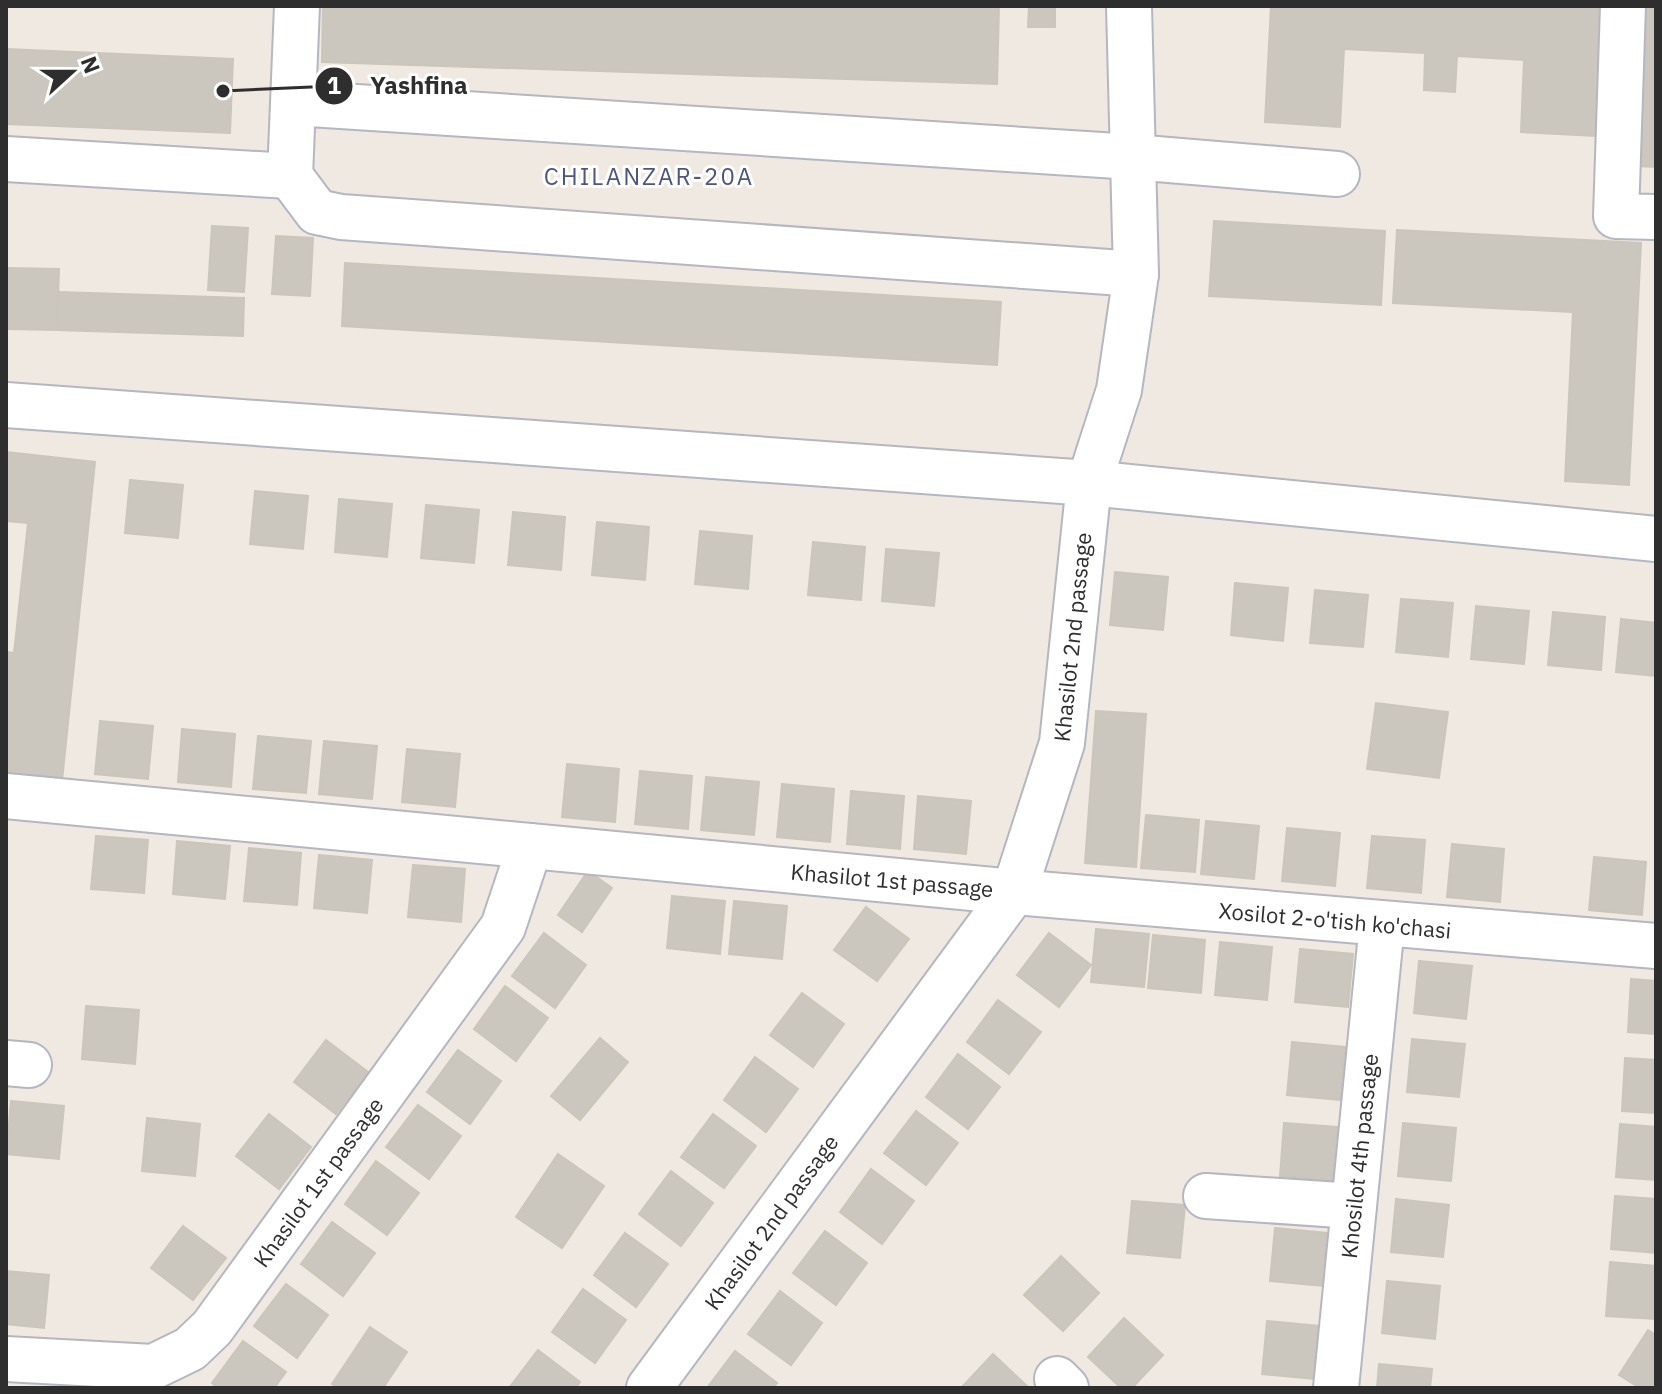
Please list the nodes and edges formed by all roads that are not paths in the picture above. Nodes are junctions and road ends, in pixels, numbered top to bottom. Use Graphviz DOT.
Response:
graph roads {
  1 [pos="297,6"];
  2 [pos="1129,6"];
  3 [pos="1623,6"];
  4 [pos="294,103"];
  5 [pos="1133,157"];
  6 [pos="6,159"];
  7 [pos="1337,174"];
  8 [pos="290,176"];
  9 [pos="1656,217"];
  10 [pos="1136,274"];
  11 [pos="6,405"];
  12 [pos="1089,483"];
  13 [pos="1656,539"];
  14 [pos="6,796"];
  15 [pos="530,846"];
  16 [pos="1014,892"];
  17 [pos="1382,924"];
  18 [pos="1656,946"];
  19 [pos="1206,1196"];
  20 [pos="1354,1206"];
  21 [pos="6,1359"];
  22 [pos="649,1388"];
  23 [pos="1336,1388"];
  1 -- 4 [label="street"];
  2 -- 5 [label="street, Khasilot 2nd passage"];
  3 -- 9 [label="street"];
  4 -- 5 [label="street"];
  4 -- 8 [label="street"];
  5 -- 7 [label="street"];
  5 -- 10 [label="street, Khasilot 2nd passage"];
  6 -- 8 [label="street"];
  8 -- 10 [label="street"];
  10 -- 12 [label="street, Khasilot 2nd passage"];
  11 -- 12 [label="street"];
  12 -- 13 [label="street"];
  12 -- 16 [label="street, Khasilot 2nd passage"];
  14 -- 15 [label="street, Khasilot 1st passage"];
  15 -- 16 [label="street, Khasilot 1st passage"];
  15 -- 21 [label="street, Khasilot 1st passage"];
  16 -- 17 [label="street, Xosilot 2-o'tish ko'chasi"];
  16 -- 22 [label="street, Khasilot 2nd passage"];
  17 -- 18 [label="street, Xosilot 2-o'tish ko'chasi"];
  17 -- 20 [label="street, Khosilot 4th passage"];
  19 -- 20 [label="street"];
  20 -- 23 [label="street, Khosilot 4th passage"];
}
